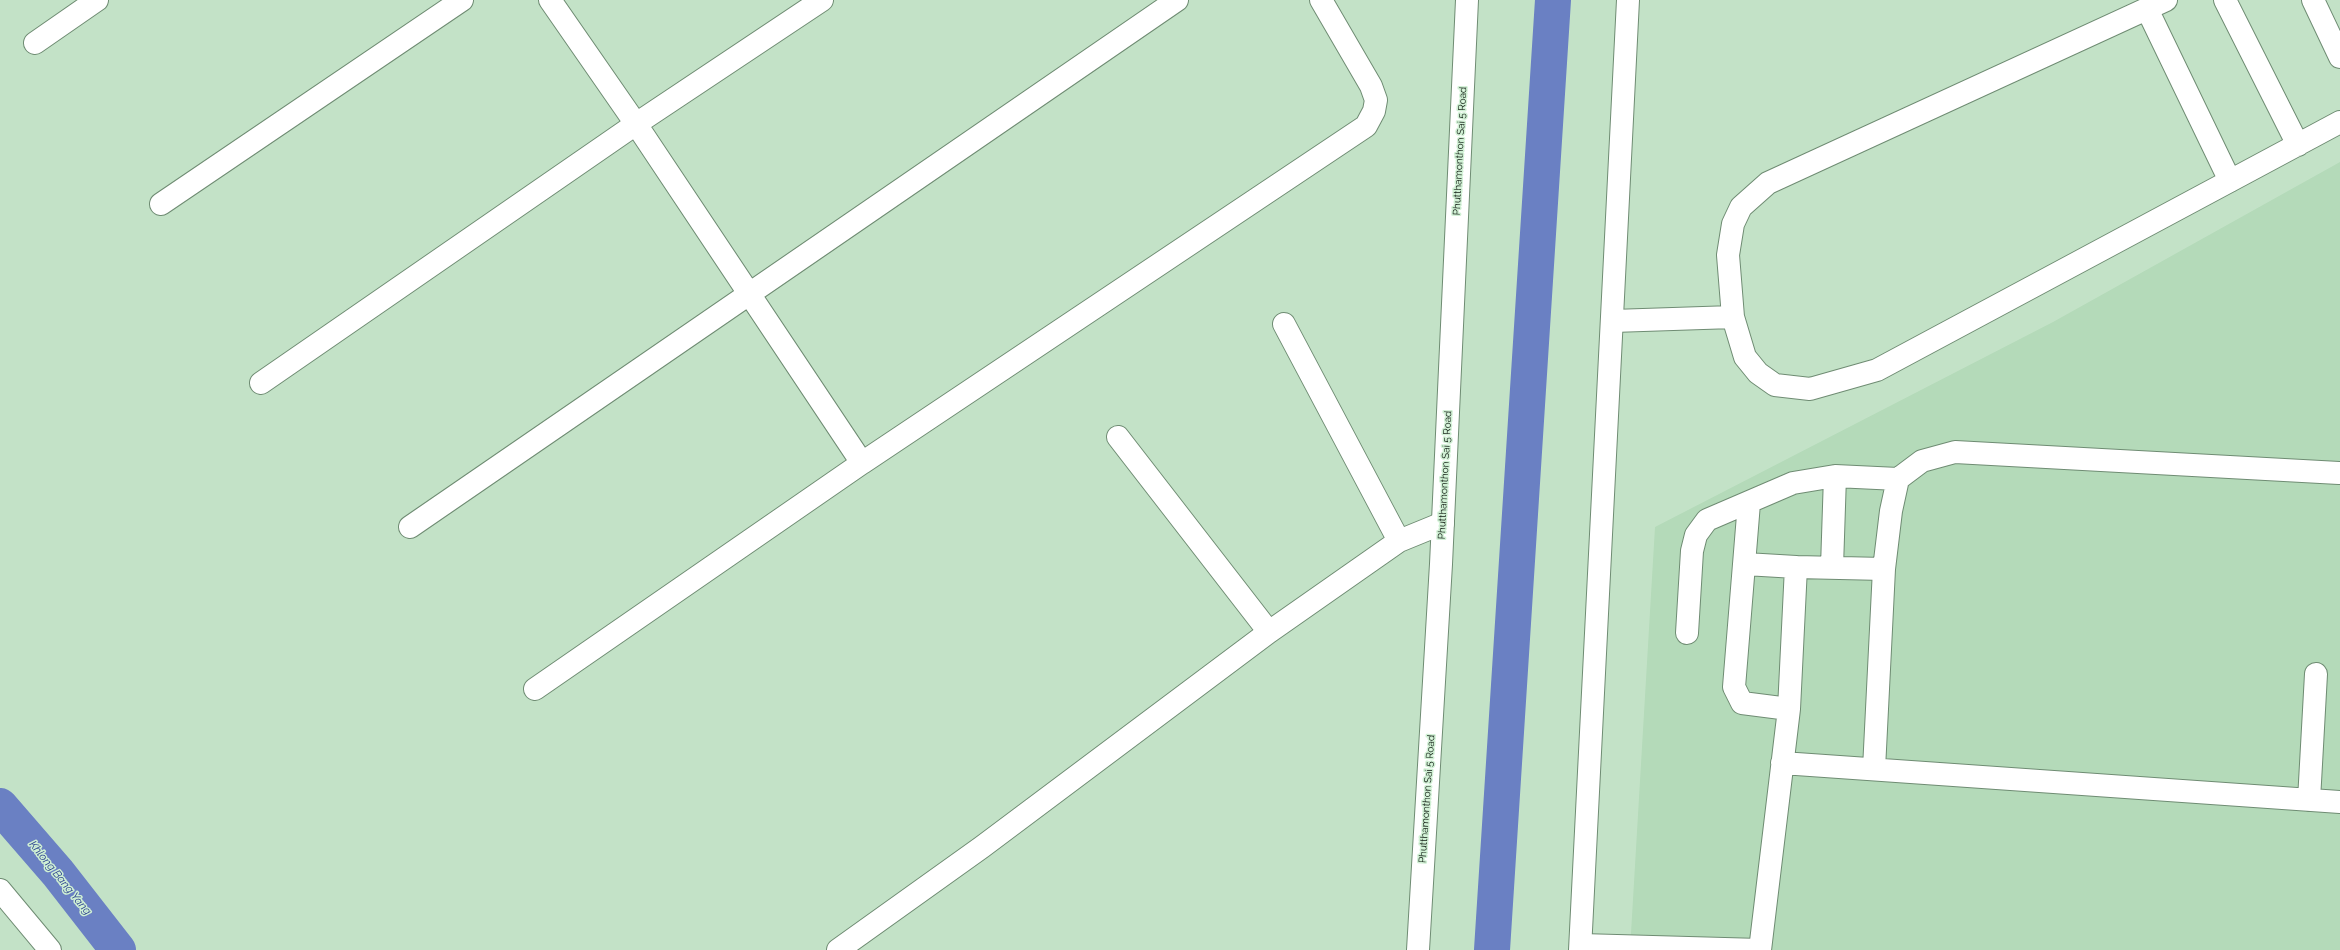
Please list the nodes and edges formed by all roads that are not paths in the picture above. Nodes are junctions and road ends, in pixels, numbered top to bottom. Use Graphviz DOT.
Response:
graph roads {
  1 [pos="97,0"];
  2 [pos="462,0"];
  3 [pos="550,0"];
  4 [pos="822,0"];
  5 [pos="1177,0"];
  6 [pos="1321,0"];
  7 [pos="1467,0"];
  8 [pos="1628,0"];
  9 [pos="2166,0"];
  10 [pos="2225,0"];
  11 [pos="2313,0"];
  12 [pos="2147,9"];
  13 [pos="35,43"];
  14 [pos="2340,57"];
  15 [pos="2340,122"];
  16 [pos="636,124"];
  17 [pos="2298,145"];
  18 [pos="2230,181"];
  19 [pos="161,204"];
  20 [pos="750,295"];
  21 [pos="1733,317"];
  22 [pos="1613,321"];
  23 [pos="1284,324"];
  24 [pos="261,383"];
  25 [pos="1118,437"];
  26 [pos="862,463"];
  27 [pos="2339,473"];
  28 [pos="1835,476"];
  29 [pos="1898,479"];
  30 [pos="1749,503"];
  31 [pos="1443,523"];
  32 [pos="410,527"];
  33 [pos="1399,541"];
  34 [pos="1745,564"];
  35 [pos="1796,567"];
  36 [pos="1832,567"];
  37 [pos="1884,570"];
  38 [pos="1268,632"];
  39 [pos="1687,633"];
  40 [pos="2316,674"];
  41 [pos="535,689"];
  42 [pos="1789,709"];
  43 [pos="1782,763"];
  44 [pos="1874,769"];
  45 [pos="2309,800"];
  46 [pos="2340,802"];
  47 [pos="0,890"];
  48 [pos="1581,948"];
  49 [pos="50,950"];
  50 [pos="838,950"];
  51 [pos="1418,950"];
  52 [pos="1760,950"];
  1 -- 13 [label="street"];
  2 -- 19 [label="street"];
  3 -- 16 [label="street"];
  4 -- 16 [label="street"];
  5 -- 20 [label="street"];
  6 -- 26 [label="street"];
  7 -- 31 [label="street, Phutthamonthon Sai 5 Road"];
  8 -- 22 [label="street"];
  9 -- 12 [label="street"];
  10 -- 17 [label="street"];
  11 -- 14 [label="street"];
  12 -- 18 [label="street"];
  12 -- 21 [label="street"];
  15 -- 17 [label="street"];
  16 -- 20 [label="street"];
  16 -- 24 [label="street"];
  17 -- 18 [label="street"];
  18 -- 21 [label="street"];
  20 -- 26 [label="street"];
  20 -- 32 [label="street"];
  21 -- 22 [label="street"];
  22 -- 48 [label="street"];
  23 -- 33 [label="street"];
  25 -- 38 [label="street"];
  26 -- 41 [label="street"];
  27 -- 29 [label="street"];
  28 -- 29 [label="street"];
  28 -- 30 [label="street"];
  28 -- 36 [label="street"];
  29 -- 37 [label="street"];
  30 -- 34 [label="street"];
  30 -- 39 [label="street"];
  31 -- 33 [label="street"];
  31 -- 51 [label="street, Phutthamonthon Sai 5 Road"];
  33 -- 38 [label="street"];
  34 -- 35 [label="street"];
  34 -- 42 [label="street"];
  35 -- 36 [label="street"];
  35 -- 42 [label="street"];
  36 -- 37 [label="street"];
  37 -- 44 [label="street"];
  38 -- 50 [label="street"];
  40 -- 45 [label="street"];
  42 -- 43 [label="street"];
  43 -- 44 [label="street"];
  43 -- 52 [label="street"];
  44 -- 45 [label="street"];
  45 -- 46 [label="street"];
  47 -- 49 [label="street"];
  48 -- 52 [label="street"];
}
